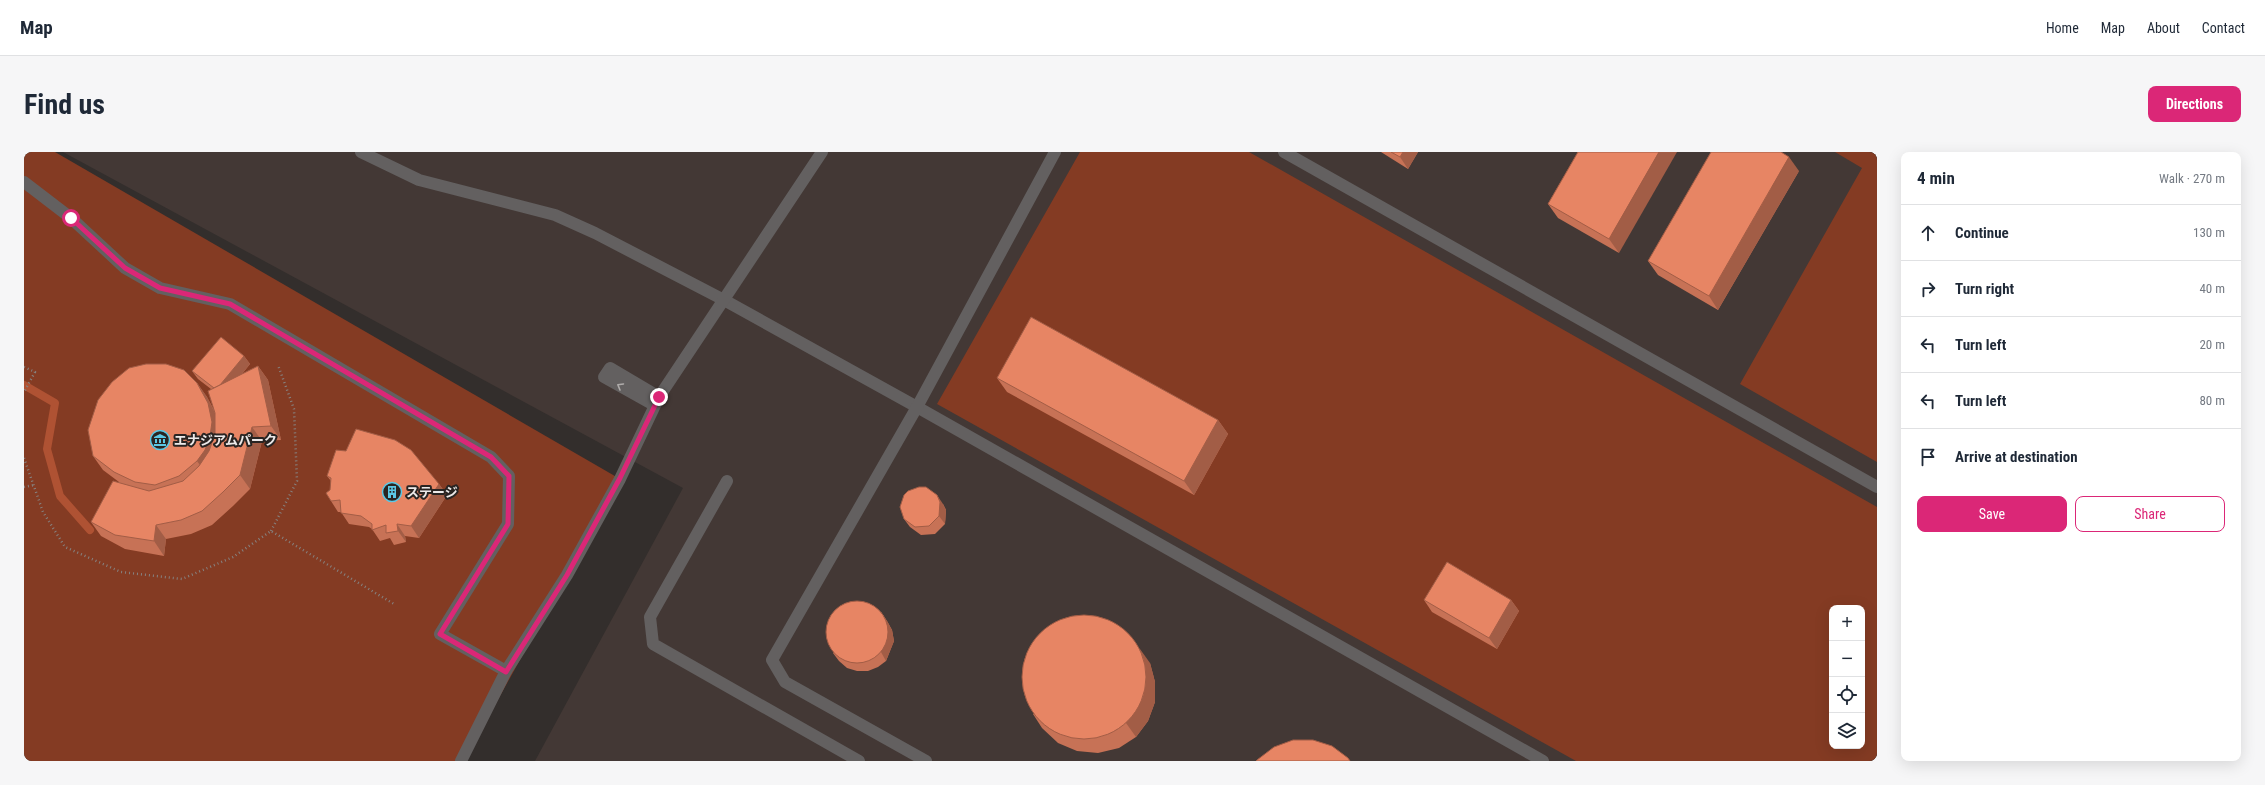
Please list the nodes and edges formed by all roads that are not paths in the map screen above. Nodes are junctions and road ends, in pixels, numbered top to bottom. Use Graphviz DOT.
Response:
graph roads {
  1 [pos="361,152"];
  2 [pos="822,152"];
  3 [pos="1055,152"];
  4 [pos="1284,152"];
  5 [pos="24,182"];
  6 [pos="724,300"];
  7 [pos="917,407"];
  8 [pos="727,481"];
  9 [pos="1877,487"];
  10 [pos="506,672"];
  11 [pos="1526,757"];
  12 [pos="461,761"];
  13 [pos="858,761"];
  14 [pos="926,761"];
  15 [pos="1543,761"];
  1 -- 6 [label="street"];
  2 -- 6 [label="street"];
  3 -- 7 [label="street"];
  4 -- 9 [label="street"];
  5 -- 10 [label="street"];
  6 -- 7 [label="street"];
  6 -- 10 [label="street"];
  7 -- 11 [label="street"];
  7 -- 14 [label="street"];
  8 -- 13 [label="street"];
  10 -- 12 [label="street"];
  11 -- 15 [label="street"];
}
